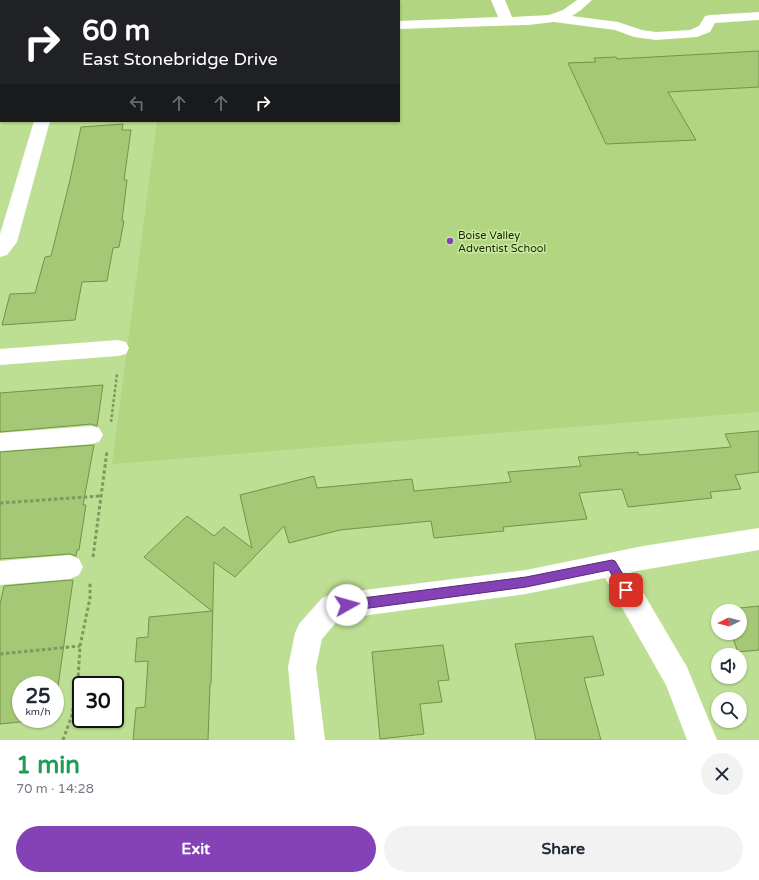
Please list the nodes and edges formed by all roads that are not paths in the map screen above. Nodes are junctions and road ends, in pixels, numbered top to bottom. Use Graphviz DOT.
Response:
graph roads {
  1 [pos="498,0"];
  2 [pos="585,0"];
  3 [pos="759,16"];
  4 [pos="556,18"];
  5 [pos="507,21"];
  6 [pos="400,25"];
  7 [pos="42,122"];
  8 [pos="0,251"];
  9 [pos="118,348"];
  10 [pos="0,357"];
  11 [pos="91,435"];
  12 [pos="0,442"];
  13 [pos="759,539"];
  14 [pos="612,565"];
  15 [pos="70,567"];
  16 [pos="0,573"];
  17 [pos="310,740"];
  18 [pos="702,740"];
  1 -- 5 [label="street"];
  2 -- 4 [label="street"];
  3 -- 4 [label="street"];
  4 -- 5 [label="street"];
  5 -- 6 [label="street"];
  7 -- 8 [label="street"];
  9 -- 10 [label="street"];
  11 -- 12 [label="street"];
  13 -- 14 [label="street"];
  14 -- 17 [label="street"];
  14 -- 18 [label="street"];
  15 -- 16 [label="street"];
}
